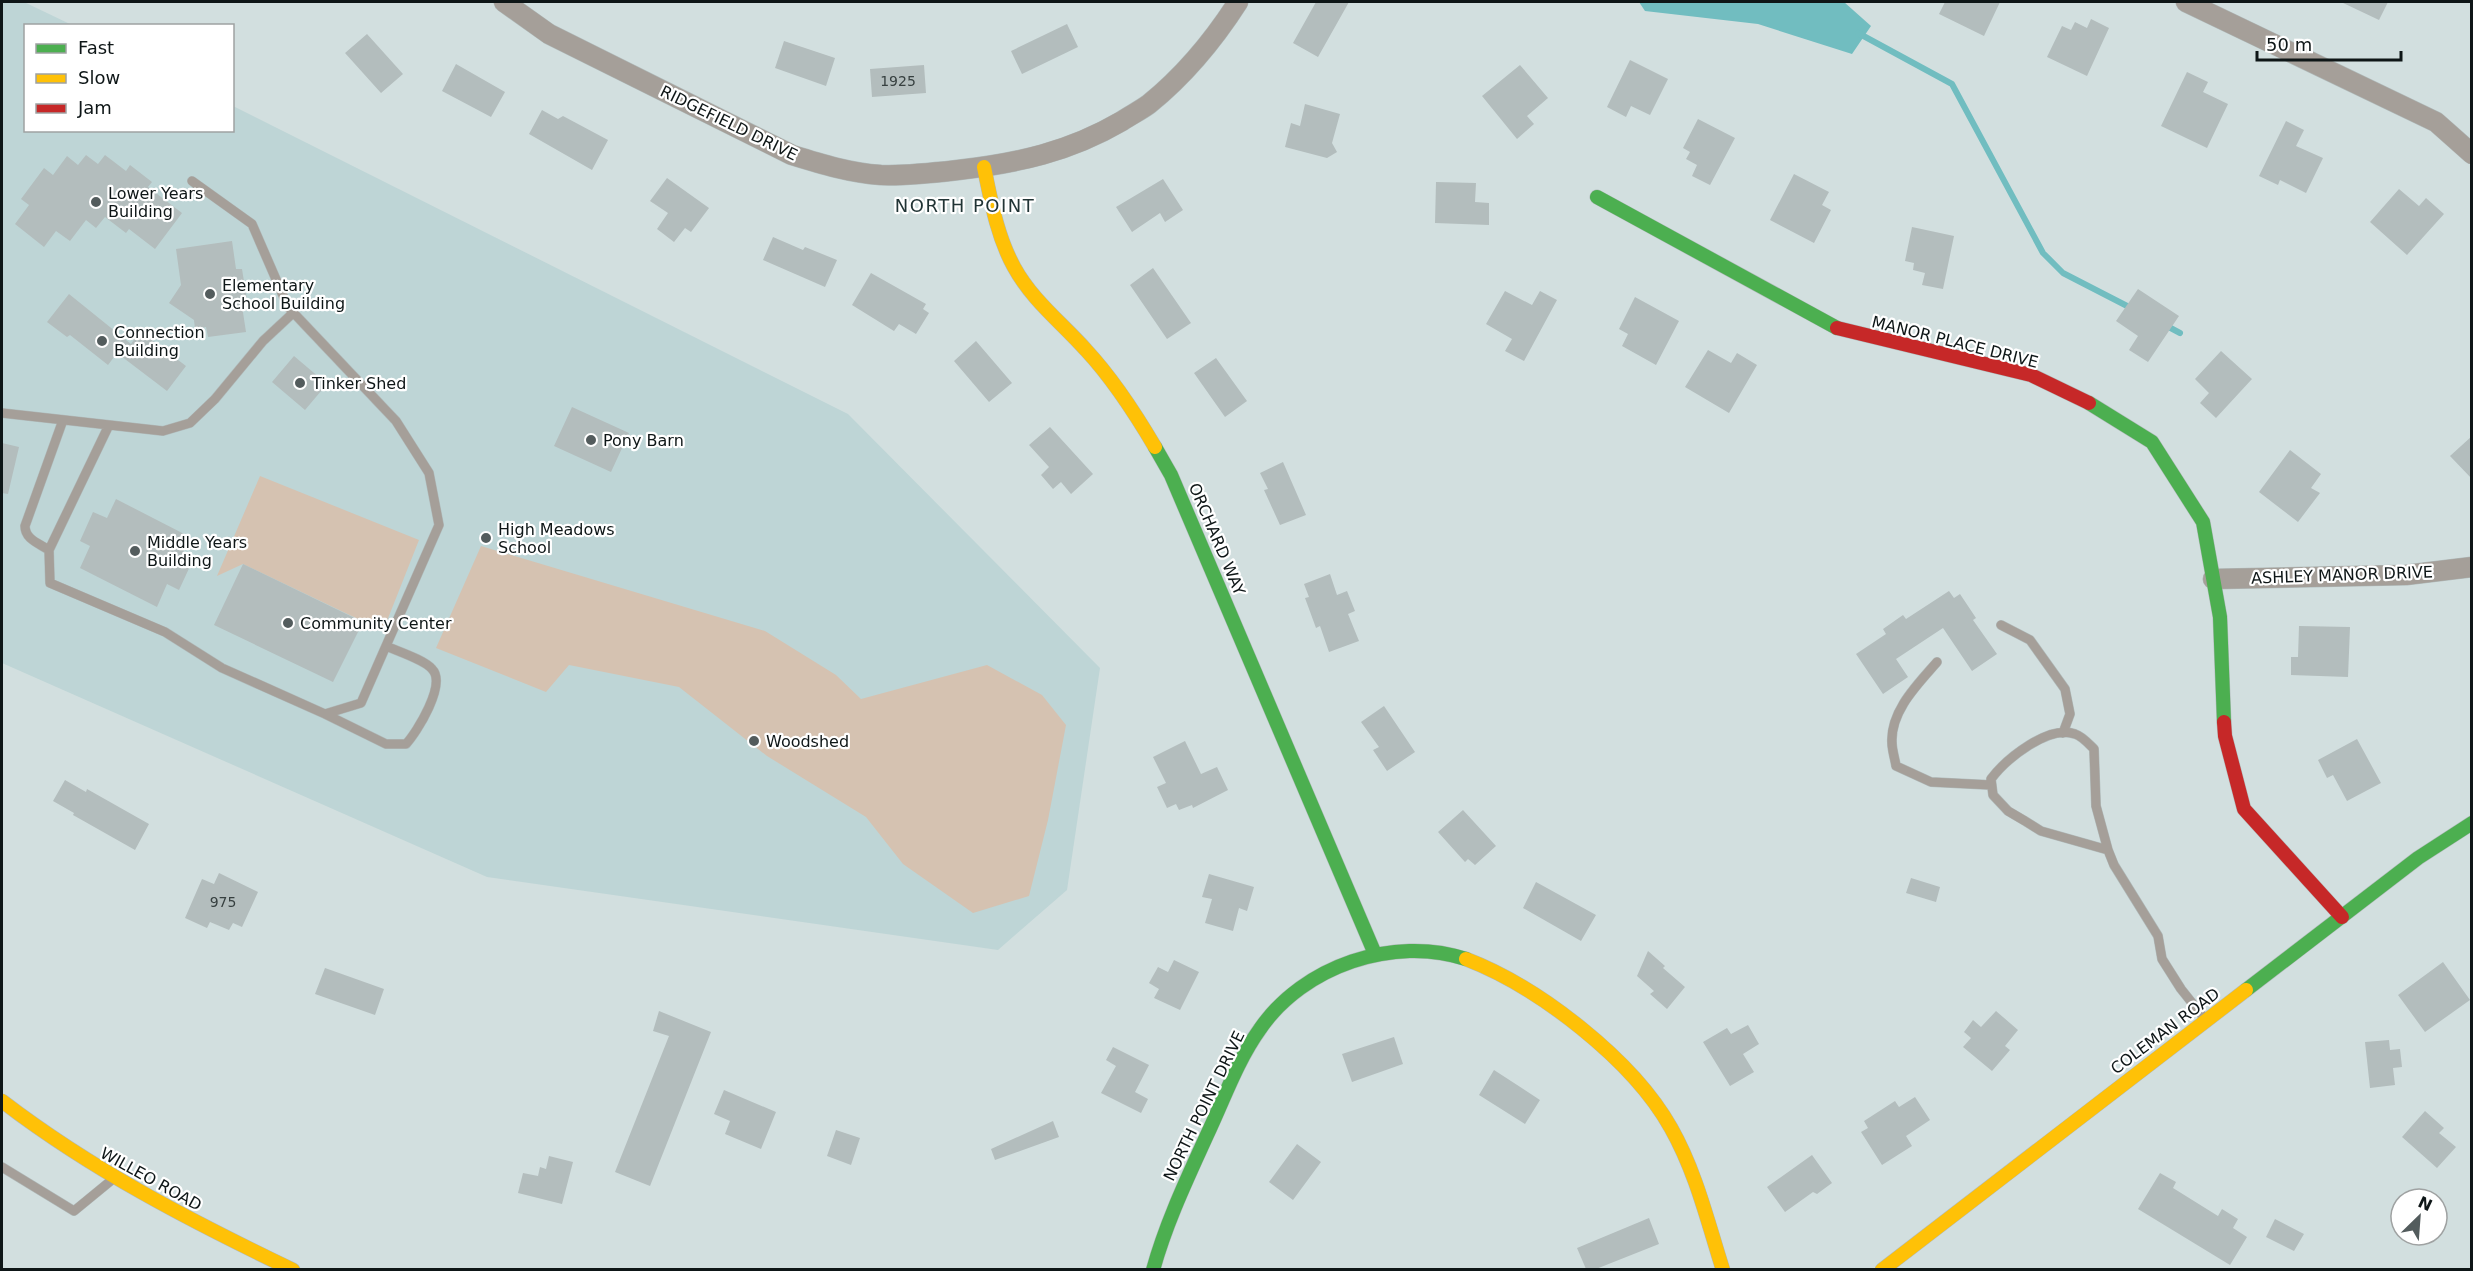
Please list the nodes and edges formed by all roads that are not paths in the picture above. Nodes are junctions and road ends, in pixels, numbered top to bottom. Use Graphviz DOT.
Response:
graph roads {
  1 [pos="504,2"];
  2 [pos="1238,2"];
  3 [pos="2186,2"];
  4 [pos="2472,154"];
  5 [pos="984,167"];
  6 [pos="192,181"];
  7 [pos="1597,197"];
  8 [pos="293,313"];
  9 [pos="2,413"];
  10 [pos="63,420"];
  11 [pos="109,425"];
  12 [pos="49,550"];
  13 [pos="2472,567"];
  14 [pos="2213,579"];
  15 [pos="2001,625"];
  16 [pos="386,646"];
  17 [pos="1936,662"];
  18 [pos="325,714"];
  19 [pos="2063,733"];
  20 [pos="1991,785"];
  21 [pos="2472,823"];
  22 [pos="2108,850"];
  23 [pos="2342,917"];
  24 [pos="1376,954"];
  25 [pos="2206,1020"];
  26 [pos="2,1101"];
  27 [pos="2,1167"];
  28 [pos="113,1179"];
  29 [pos="293,1269"];
  30 [pos="1153,1269"];
  31 [pos="1723,1269"];
  32 [pos="1882,1269"];
  1 -- 5 [label="street, RIDGEFIELD DRIVE"];
  2 -- 5 [label="street, RIDGEFIELD DRIVE"];
  3 -- 4 [label="street"];
  5 -- 24 [label="street, ORCHARD WAY"];
  6 -- 8 [label="lane"];
  7 -- 14 [label="street, MANOR PLACE DRIVE"];
  8 -- 11 [label="lane"];
  8 -- 16 [label="lane"];
  9 -- 10 [label="lane"];
  10 -- 11 [label="lane"];
  10 -- 12 [label="lane"];
  11 -- 12 [label="lane"];
  12 -- 18 [label="lane"];
  13 -- 14 [label="street, ASHLEY MANOR DRIVE"];
  14 -- 23 [label="street, MANOR PLACE DRIVE"];
  15 -- 19 [label="lane"];
  16 -- 18 [label="lane"];
  16 -- 18 [label="lane"];
  17 -- 20 [label="lane"];
  19 -- 20 [label="lane"];
  19 -- 22 [label="lane"];
  20 -- 22 [label="lane"];
  21 -- 23 [label="street, COLEMAN ROAD"];
  22 -- 25 [label="lane"];
  23 -- 25 [label="street, COLEMAN ROAD"];
  24 -- 30 [label="street, NORTH POINT DRIVE"];
  24 -- 31 [label="street, NORTH POINT DRIVE"];
  25 -- 32 [label="street, COLEMAN ROAD"];
  26 -- 28 [label="street, WILLEO ROAD"];
  27 -- 28 [label="lane"];
  28 -- 29 [label="street, WILLEO ROAD"];
}
